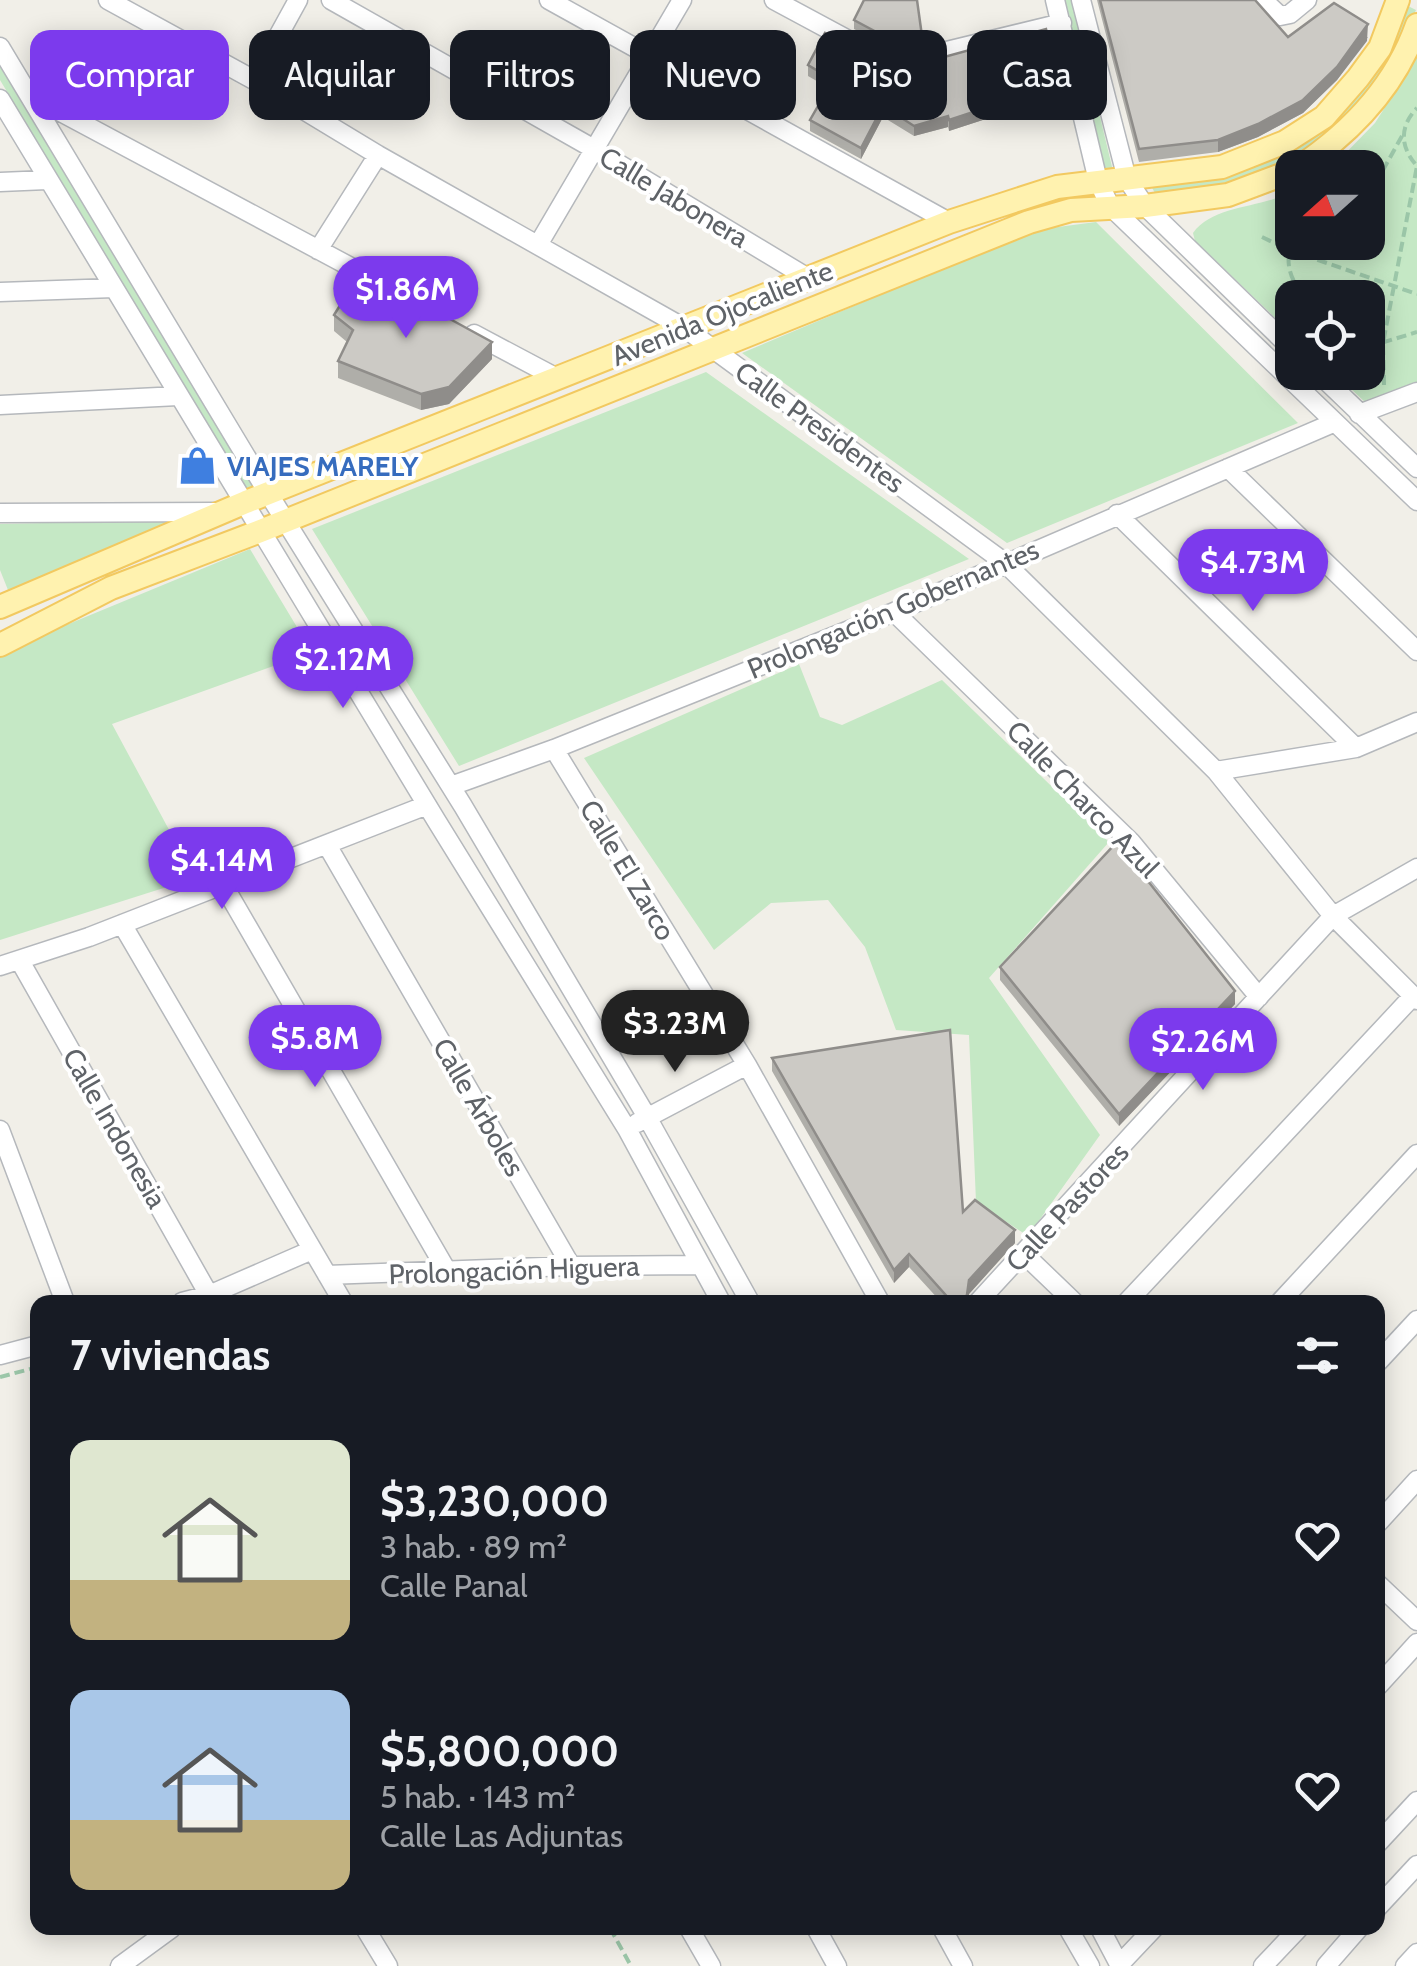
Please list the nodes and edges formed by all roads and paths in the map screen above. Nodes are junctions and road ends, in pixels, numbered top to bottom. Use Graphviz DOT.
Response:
graph roads {
  1 [pos="108,0"];
  2 [pos="298,0"];
  3 [pos="330,0"];
  4 [pos="548,0"];
  5 [pos="682,0"];
  6 [pos="774,0"];
  7 [pos="1056,0"];
  8 [pos="1082,0"];
  9 [pos="1263,0"];
  10 [pos="1307,0"];
  11 [pos="1398,0"];
  12 [pos="1408,0"];
  13 [pos="1417,3"];
  14 [pos="1062,23"];
  15 [pos="1417,25"];
  16 [pos="282,30"];
  17 [pos="665,30"];
  18 [pos="630,46"];
  19 [pos="0,48"];
  20 [pos="249,77"];
  21 [pos="630,90"];
  22 [pos="28,94"];
  23 [pos="0,99"];
  24 [pos="1417,108"];
  25 [pos="320,120"];
  26 [pos="765,120"];
  27 [pos="1403,134"];
  28 [pos="594,149"];
  29 [pos="1324,150"];
  30 [pos="378,155"];
  31 [pos="1385,166"];
  32 [pos="1275,176"];
  33 [pos="1127,179"];
  34 [pos="47,180"];
  35 [pos="1098,181"];
  36 [pos="0,182"];
  37 [pos="1110,206"];
  38 [pos="1146,206"];
  39 [pos="950,222"];
  40 [pos="1262,237"];
  41 [pos="1275,243"];
  42 [pos="538,245"];
  43 [pos="318,250"];
  44 [pos="1318,260"];
  45 [pos="808,278"];
  46 [pos="1395,286"];
  47 [pos="114,288"];
  48 [pos="0,292"];
  49 [pos="1417,294"];
  50 [pos="421,305"];
  51 [pos="455,324"];
  52 [pos="686,329"];
  53 [pos="1275,332"];
  54 [pos="1417,332"];
  55 [pos="1385,334"];
  56 [pos="1385,342"];
  57 [pos="711,348"];
  58 [pos="558,378"];
  59 [pos="1335,390"];
  60 [pos="1384,390"];
  61 [pos="1417,392"];
  62 [pos="178,396"];
  63 [pos="0,405"];
  64 [pos="1384,405"];
  65 [pos="1359,414"];
  66 [pos="1333,422"];
  67 [pos="1228,468"];
  68 [pos="1417,468"];
  69 [pos="257,498"];
  70 [pos="1417,501"];
  71 [pos="222,512"];
  72 [pos="0,513"];
  73 [pos="1117,514"];
  74 [pos="286,520"];
  75 [pos="263,530"];
  76 [pos="1004,562"];
  77 [pos="0,607"];
  78 [pos="894,612"];
  79 [pos="0,645"];
  80 [pos="1417,652"];
  81 [pos="1417,722"];
  82 [pos="1356,748"];
  83 [pos="554,749"];
  84 [pos="1216,771"];
  85 [pos="450,786"];
  86 [pos="427,806"];
  87 [pos="327,846"];
  88 [pos="1417,868"];
  89 [pos="224,886"];
  90 [pos="1333,916"];
  91 [pos="122,924"];
  92 [pos="20,961"];
  93 [pos="0,966"];
  94 [pos="1259,997"];
  95 [pos="1415,998"];
  96 [pos="747,1065"];
  97 [pos="647,1116"];
  98 [pos="627,1129"];
  99 [pos="0,1130"];
  100 [pos="1417,1154"];
  101 [pos="312,1250"];
  102 [pos="1024,1254"];
  103 [pos="701,1265"];
  104 [pos="571,1266"];
  105 [pos="447,1271"];
  106 [pos="328,1275"];
  107 [pos="62,1295"];
  108 [pos="209,1295"];
  109 [pos="339,1295"];
  110 [pos="717,1295"];
  111 [pos="746,1295"];
  112 [pos="876,1295"];
  113 [pos="985,1295"];
  114 [pos="1067,1295"];
  115 [pos="1134,1295"];
  116 [pos="1286,1295"];
  117 [pos="1417,1320"];
  118 [pos="30,1346"];
  119 [pos="1385,1354"];
  120 [pos="0,1355"];
  121 [pos="30,1370"];
  122 [pos="0,1377"];
  123 [pos="1417,1480"];
  124 [pos="1385,1515"];
  125 [pos="1385,1591"];
  126 [pos="1417,1621"];
  127 [pos="1417,1643"];
  128 [pos="1385,1678"];
  129 [pos="1417,1801"];
  130 [pos="1385,1835"];
  131 [pos="1417,1865"];
  132 [pos="1385,1899"];
  133 [pos="162,1935"];
  134 [pos="369,1935"];
  135 [pos="614,1935"];
  136 [pos="694,1935"];
  137 [pos="820,1935"];
  138 [pos="946,1935"];
  139 [pos="1072,1935"];
  140 [pos="1104,1935"];
  141 [pos="1148,1935"];
  142 [pos="1292,1935"];
  143 [pos="1352,1935"];
  144 [pos="1417,1953"];
  145 [pos="1120,1965"];
  146 [pos="120,1966"];
  147 [pos="388,1966"];
  148 [pos="631,1966"];
  149 [pos="711,1966"];
  150 [pos="837,1966"];
  151 [pos="963,1966"];
  152 [pos="1090,1966"];
  153 [pos="1263,1966"];
  154 [pos="1326,1966"];
  155 [pos="1405,1966"];
  1 -- 20 [label="street, Calle Presidentes"];
  2 -- 16 [label="street"];
  3 -- 28 [label="street, Calle Jabonera"];
  4 -- 18 [label="street"];
  5 -- 17 [label="street"];
  6 -- 14 [label="street"];
  7 -- 14 [label="street"];
  8 -- 33 [label="street"];
  9 -- 10 [label="street"];
  11 -- 33 [label="main road, Avenida Ojocaliente"];
  12 -- 13 [label="street"];
  14 -- 35 [label="street"];
  15 -- 29 [label="main road, Avenida Ojocaliente"];
  19 -- 22 [label="street"];
  21 -- 28 [label="street"];
  22 -- 43 [label="street"];
  22 -- 69 [label="street"];
  23 -- 34 [label="street"];
  24 -- 27 [label="path"];
  25 -- 30 [label="street, Calle Presidentes"];
  26 -- 39 [label="street"];
  27 -- 31 [label="path"];
  27 -- 46 [label="path"];
  28 -- 42 [label="street"];
  28 -- 45 [label="street, Calle Jabonera"];
  30 -- 42 [label="street, Calle Presidentes"];
  30 -- 43 [label="street"];
  32 -- 38 [label="main road, Avenida Ojocaliente"];
  33 -- 35 [label="main road, Avenida Ojocaliente"];
  33 -- 38 [label="street"];
  34 -- 36 [label="street"];
  34 -- 47 [label="street"];
  35 -- 37 [label="street"];
  35 -- 39 [label="main road, Avenida Ojocaliente"];
  37 -- 38 [label="main road, Avenida Ojocaliente"];
  37 -- 57 [label="main road, Avenida Ojocaliente"];
  37 -- 66 [label="street"];
  38 -- 53 [label="street"];
  39 -- 45 [label="main road, Avenida Ojocaliente"];
  40 -- 41 [label="path"];
  42 -- 52 [label="street, Calle Presidentes"];
  43 -- 50 [label="street"];
  44 -- 46 [label="path"];
  45 -- 52 [label="main road, Avenida Ojocaliente"];
  46 -- 49 [label="path"];
  46 -- 55 [label="path"];
  47 -- 48 [label="street"];
  47 -- 62 [label="street"];
  51 -- 58 [label="street"];
  52 -- 57 [label="street, Calle Presidentes"];
  52 -- 58 [label="main road, Avenida Ojocaliente"];
  54 -- 56 [label="path"];
  57 -- 74 [label="main road, Avenida Ojocaliente"];
  57 -- 76 [label="street, Calle Presidentes"];
  58 -- 69 [label="main road, Avenida Ojocaliente"];
  59 -- 65 [label="street"];
  60 -- 64 [label="path"];
  61 -- 64 [label="street"];
  62 -- 63 [label="street"];
  62 -- 69 [label="street"];
  64 -- 65 [label="street"];
  65 -- 68 [label="street"];
  66 -- 67 [label="street, Prolongación Gobernantes"];
  66 -- 70 [label="street"];
  67 -- 73 [label="street, Prolongación Gobernantes"];
  67 -- 80 [label="street"];
  69 -- 71 [label="main road, Avenida Ojocaliente"];
  69 -- 74 [label="street"];
  69 -- 75 [label="street"];
  71 -- 72 [label="street"];
  71 -- 77 [label="main road, Avenida Ojocaliente"];
  73 -- 76 [label="street, Prolongación Gobernantes"];
  73 -- 82 [label="street"];
  74 -- 75 [label="main road, Avenida Ojocaliente"];
  74 -- 85 [label="street"];
  75 -- 79 [label="main road, Avenida Ojocaliente"];
  75 -- 86 [label="street"];
  76 -- 78 [label="street, Prolongación Gobernantes"];
  76 -- 84 [label="street, Calle Presidentes"];
  78 -- 83 [label="street, Prolongación Gobernantes"];
  78 -- 94 [label="street, Calle Charco Azul"];
  81 -- 82 [label="street"];
  82 -- 84 [label="street"];
  83 -- 85 [label="street, Prolongación Gobernantes"];
  83 -- 96 [label="street, Calle El Zarco"];
  84 -- 90 [label="street, Calle Presidentes"];
  85 -- 97 [label="street"];
  86 -- 87 [label="street"];
  86 -- 98 [label="street"];
  87 -- 89 [label="street"];
  87 -- 104 [label="street, Calle Árboles"];
  88 -- 90 [label="street, Calle Pastores"];
  89 -- 91 [label="street"];
  89 -- 105 [label="street"];
  90 -- 94 [label="street, Calle Pastores"];
  90 -- 95 [label="street, Calle Presidentes"];
  91 -- 92 [label="street"];
  91 -- 101 [label="street"];
  92 -- 93 [label="street"];
  92 -- 108 [label="street, Calle Indonesia"];
  94 -- 102 [label="street, Calle Pastores"];
  95 -- 115 [label="street"];
  96 -- 97 [label="street"];
  96 -- 112 [label="street, Calle El Zarco"];
  97 -- 98 [label="street"];
  97 -- 111 [label="street"];
  98 -- 103 [label="street"];
  99 -- 107 [label="street"];
  100 -- 116 [label="street"];
  101 -- 106 [label="street"];
  101 -- 108 [label="street"];
  102 -- 113 [label="street, Calle Pastores"];
  102 -- 114 [label="street"];
  103 -- 104 [label="street, Prolongación Higuera"];
  103 -- 110 [label="street"];
  104 -- 105 [label="street, Prolongación Higuera"];
  105 -- 106 [label="street, Prolongación Higuera"];
  106 -- 109 [label="street"];
  117 -- 119 [label="street"];
  118 -- 120 [label="street"];
  121 -- 122 [label="path"];
  123 -- 124 [label="street"];
  125 -- 126 [label="street"];
  127 -- 128 [label="street"];
  129 -- 130 [label="street"];
  131 -- 132 [label="street"];
  133 -- 146 [label="street"];
  134 -- 147 [label="street"];
  135 -- 148 [label="path"];
  136 -- 149 [label="street"];
  137 -- 150 [label="street"];
  138 -- 151 [label="street"];
  139 -- 152 [label="street"];
  140 -- 145 [label="street"];
  141 -- 145 [label="street"];
  142 -- 153 [label="street"];
  143 -- 154 [label="street"];
  144 -- 155 [label="street"];
}
